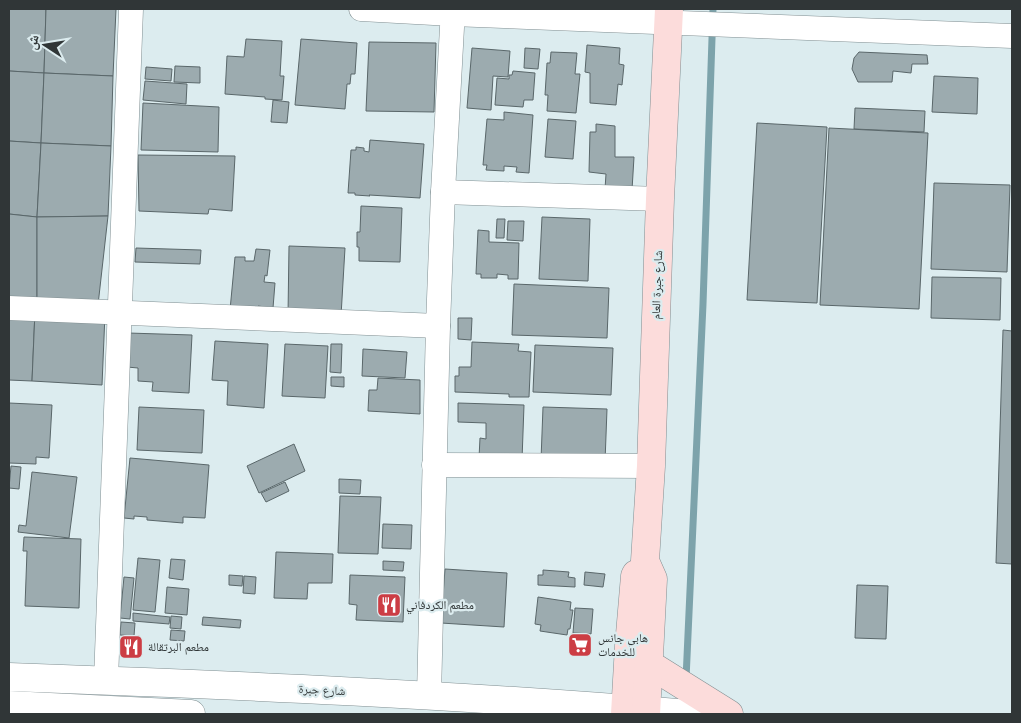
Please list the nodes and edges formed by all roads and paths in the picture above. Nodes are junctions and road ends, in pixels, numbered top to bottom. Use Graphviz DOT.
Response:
graph roads {
  1 [pos="131,9"];
  2 [pos="361,9"];
  3 [pos="453,11"];
  4 [pos="668,16"];
  5 [pos="1012,36"];
  6 [pos="443,192"];
  7 [pos="660,198"];
  8 [pos="9,308"];
  9 [pos="120,312"];
  10 [pos="438,326"];
  11 [pos="434,465"];
  12 [pos="651,466"];
  13 [pos="646,561"];
  14 [pos="649,664"];
  15 [pos="9,677"];
  16 [pos="64,679"];
  17 [pos="106,680"];
  18 [pos="429,696"];
  19 [pos="9,705"];
  20 [pos="63,711"];
  21 [pos="635,712"];
  22 [pos="191,714"];
  23 [pos="689,714"];
  24 [pos="729,714"];
  1 -- 9 [label="street"];
  2 -- 3 [label="street"];
  3 -- 4 [label="street"];
  3 -- 6 [label="street"];
  4 -- 5 [label="street"];
  4 -- 7 [label="main road, شارع جبرة العام"];
  6 -- 7 [label="street"];
  6 -- 10 [label="street"];
  7 -- 12 [label="main road, شارع جبرة العام"];
  8 -- 9 [label="street"];
  9 -- 10 [label="street"];
  9 -- 17 [label="street"];
  10 -- 11 [label="street"];
  11 -- 12 [label="street"];
  11 -- 18 [label="street"];
  12 -- 13 [label="main road, شارع جبرة العام"];
  13 -- 14 [label="main road"];
  13 -- 21 [label="main road"];
  14 -- 21 [label="main road"];
  14 -- 24 [label="main road"];
  15 -- 16 [label="street, شارع جبرة"];
  16 -- 17 [label="street, شارع جبرة"];
  16 -- 20 [label="street"];
  17 -- 18 [label="street, شارع جبرة"];
  18 -- 21 [label="street, شارع جبرة"];
  19 -- 20 [label="street"];
  20 -- 22 [label="street"];
  21 -- 23 [label="street, شارع جبرة"];
}
